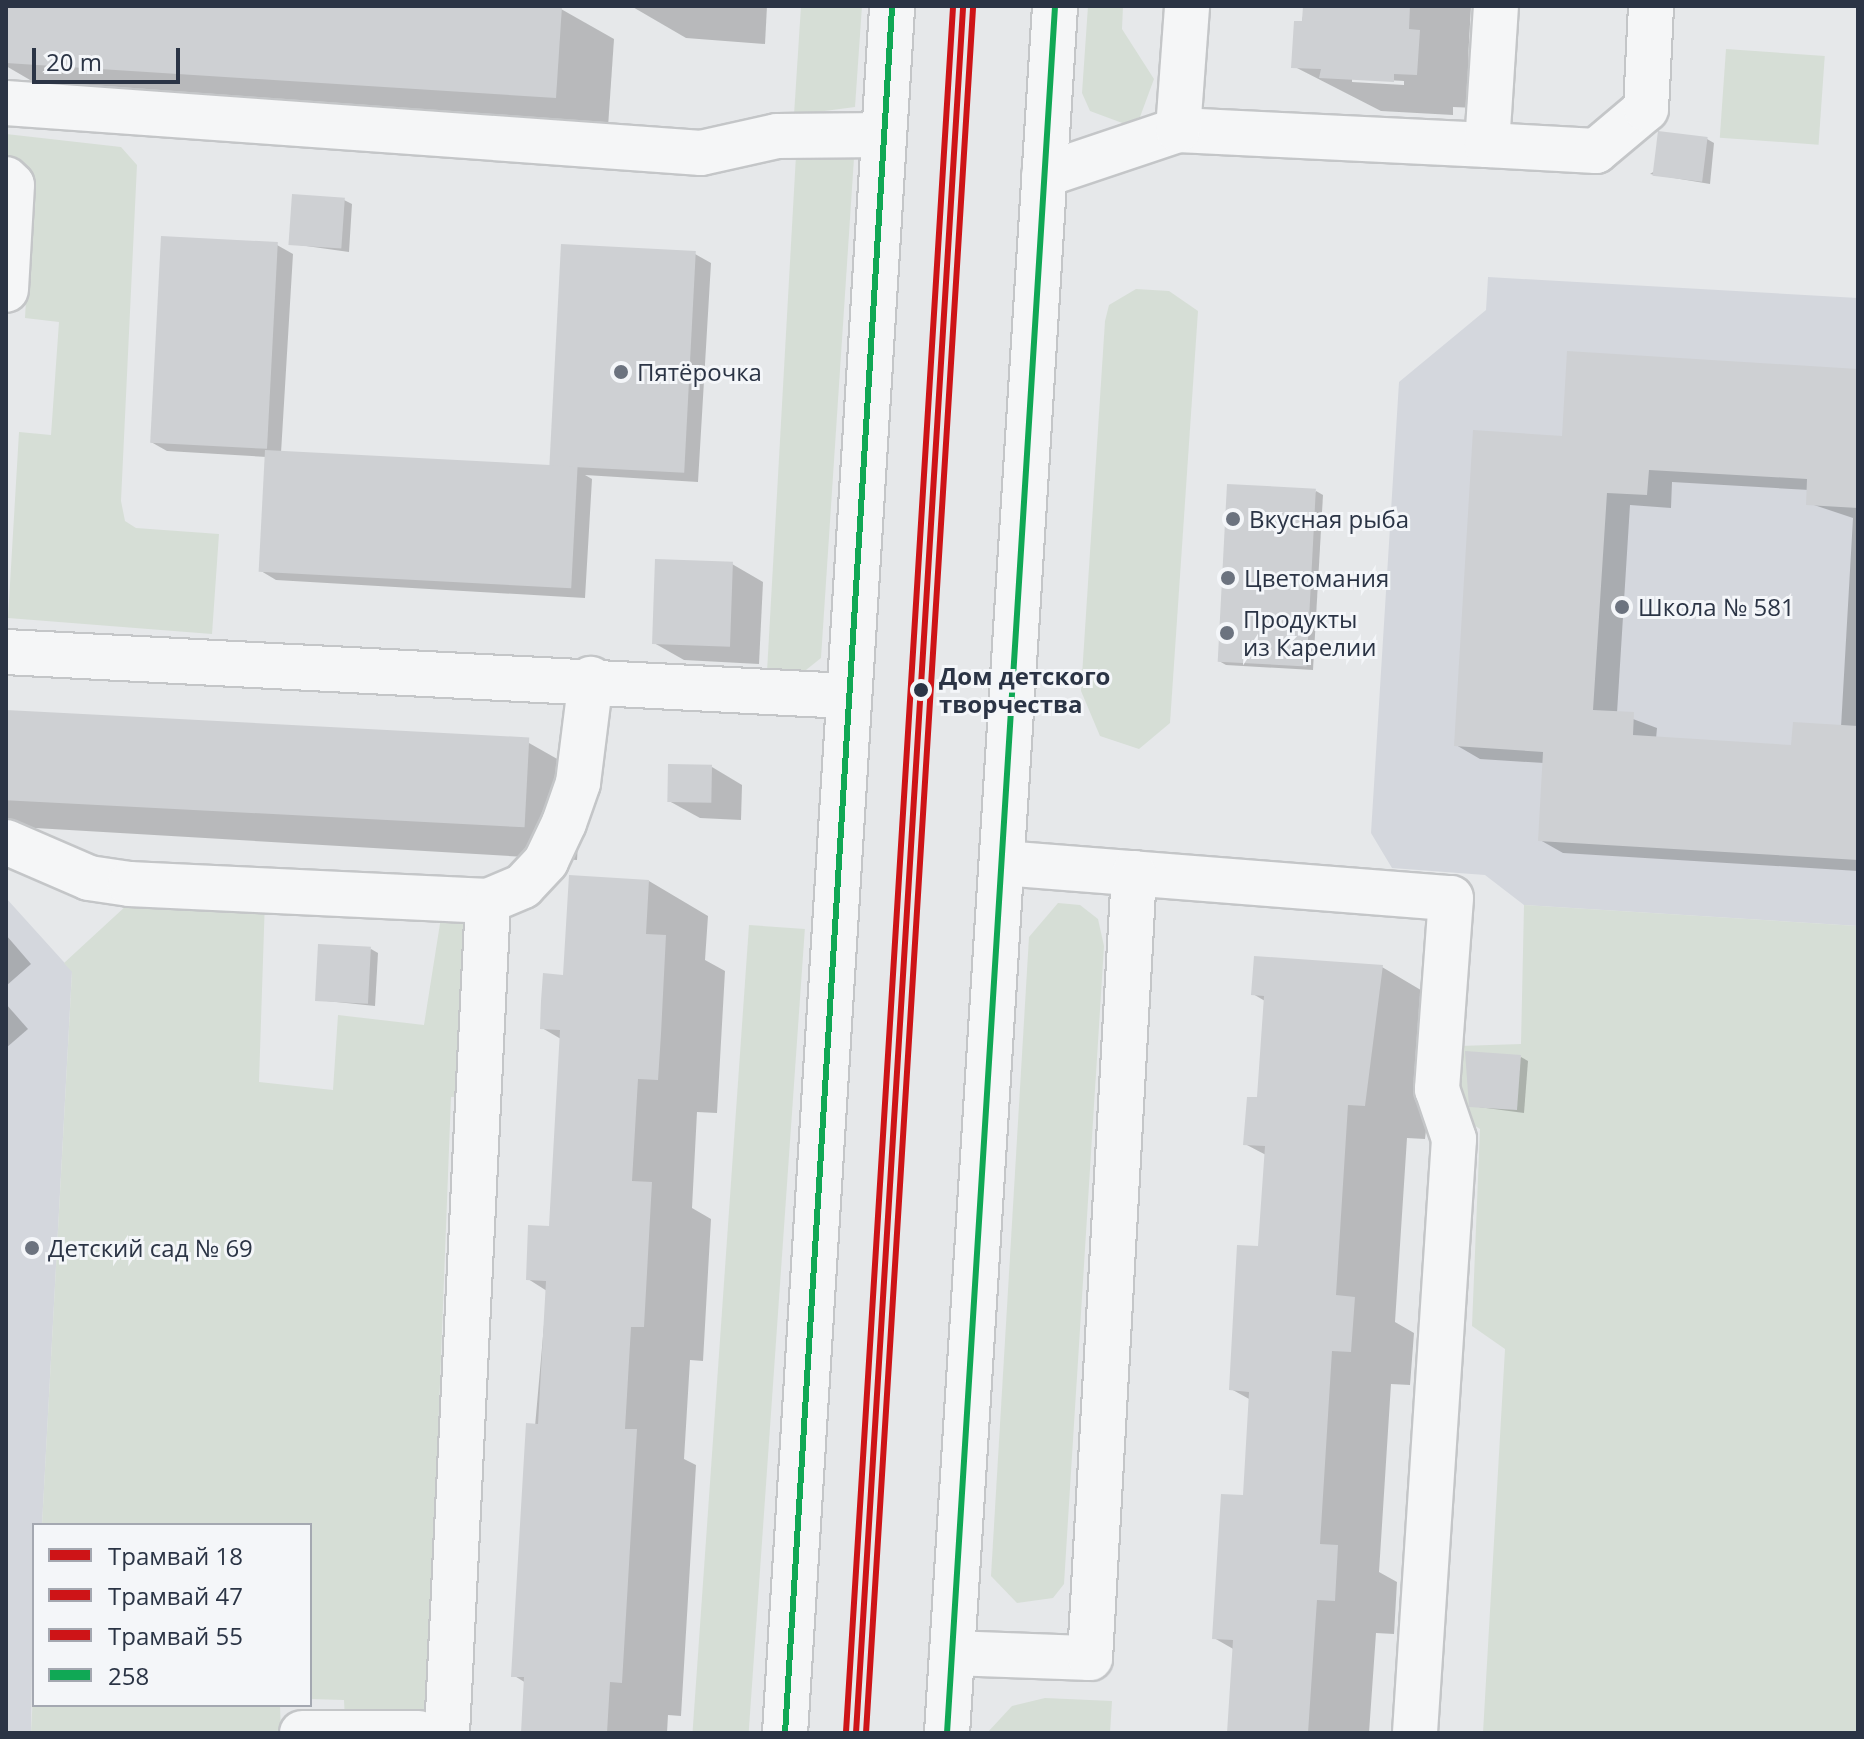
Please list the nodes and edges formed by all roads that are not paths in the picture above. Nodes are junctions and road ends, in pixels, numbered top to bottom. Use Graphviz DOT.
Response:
graph roads {
  1 [pos="892,6"];
  2 [pos="1055,6"];
  3 [pos="1187,6"];
  4 [pos="1496,6"];
  5 [pos="1651,6"];
  6 [pos="6,103"];
  7 [pos="1178,130"];
  8 [pos="884,135"];
  9 [pos="1487,145"];
  10 [pos="1044,175"];
  11 [pos="6,179"];
  12 [pos="6,290"];
  13 [pos="6,652"];
  14 [pos="591,679"];
  15 [pos="846,696"];
  16 [pos="6,842"];
  17 [pos="1002,863"];
  18 [pos="1134,873"];
  19 [pos="488,901"];
  20 [pos="952,1653"];
  21 [pos="302,1733"];
  22 [pos="419,1733"];
  23 [pos="447,1733"];
  24 [pos="785,1733"];
  25 [pos="947,1733"];
  26 [pos="1415,1733"];
  1 -- 8 [label="street"];
  2 -- 10 [label="street"];
  3 -- 7 [label="street"];
  4 -- 9 [label="street"];
  5 -- 9 [label="street"];
  6 -- 8 [label="street"];
  7 -- 9 [label="street"];
  7 -- 10 [label="street"];
  8 -- 15 [label="street"];
  10 -- 17 [label="street"];
  11 -- 12 [label="street"];
  13 -- 14 [label="street"];
  14 -- 15 [label="street"];
  14 -- 19 [label="street"];
  15 -- 24 [label="street"];
  16 -- 19 [label="street"];
  17 -- 18 [label="street"];
  17 -- 20 [label="street"];
  18 -- 20 [label="street"];
  18 -- 26 [label="street"];
  19 -- 23 [label="street"];
  20 -- 25 [label="street"];
  21 -- 22 [label="street"];
}
